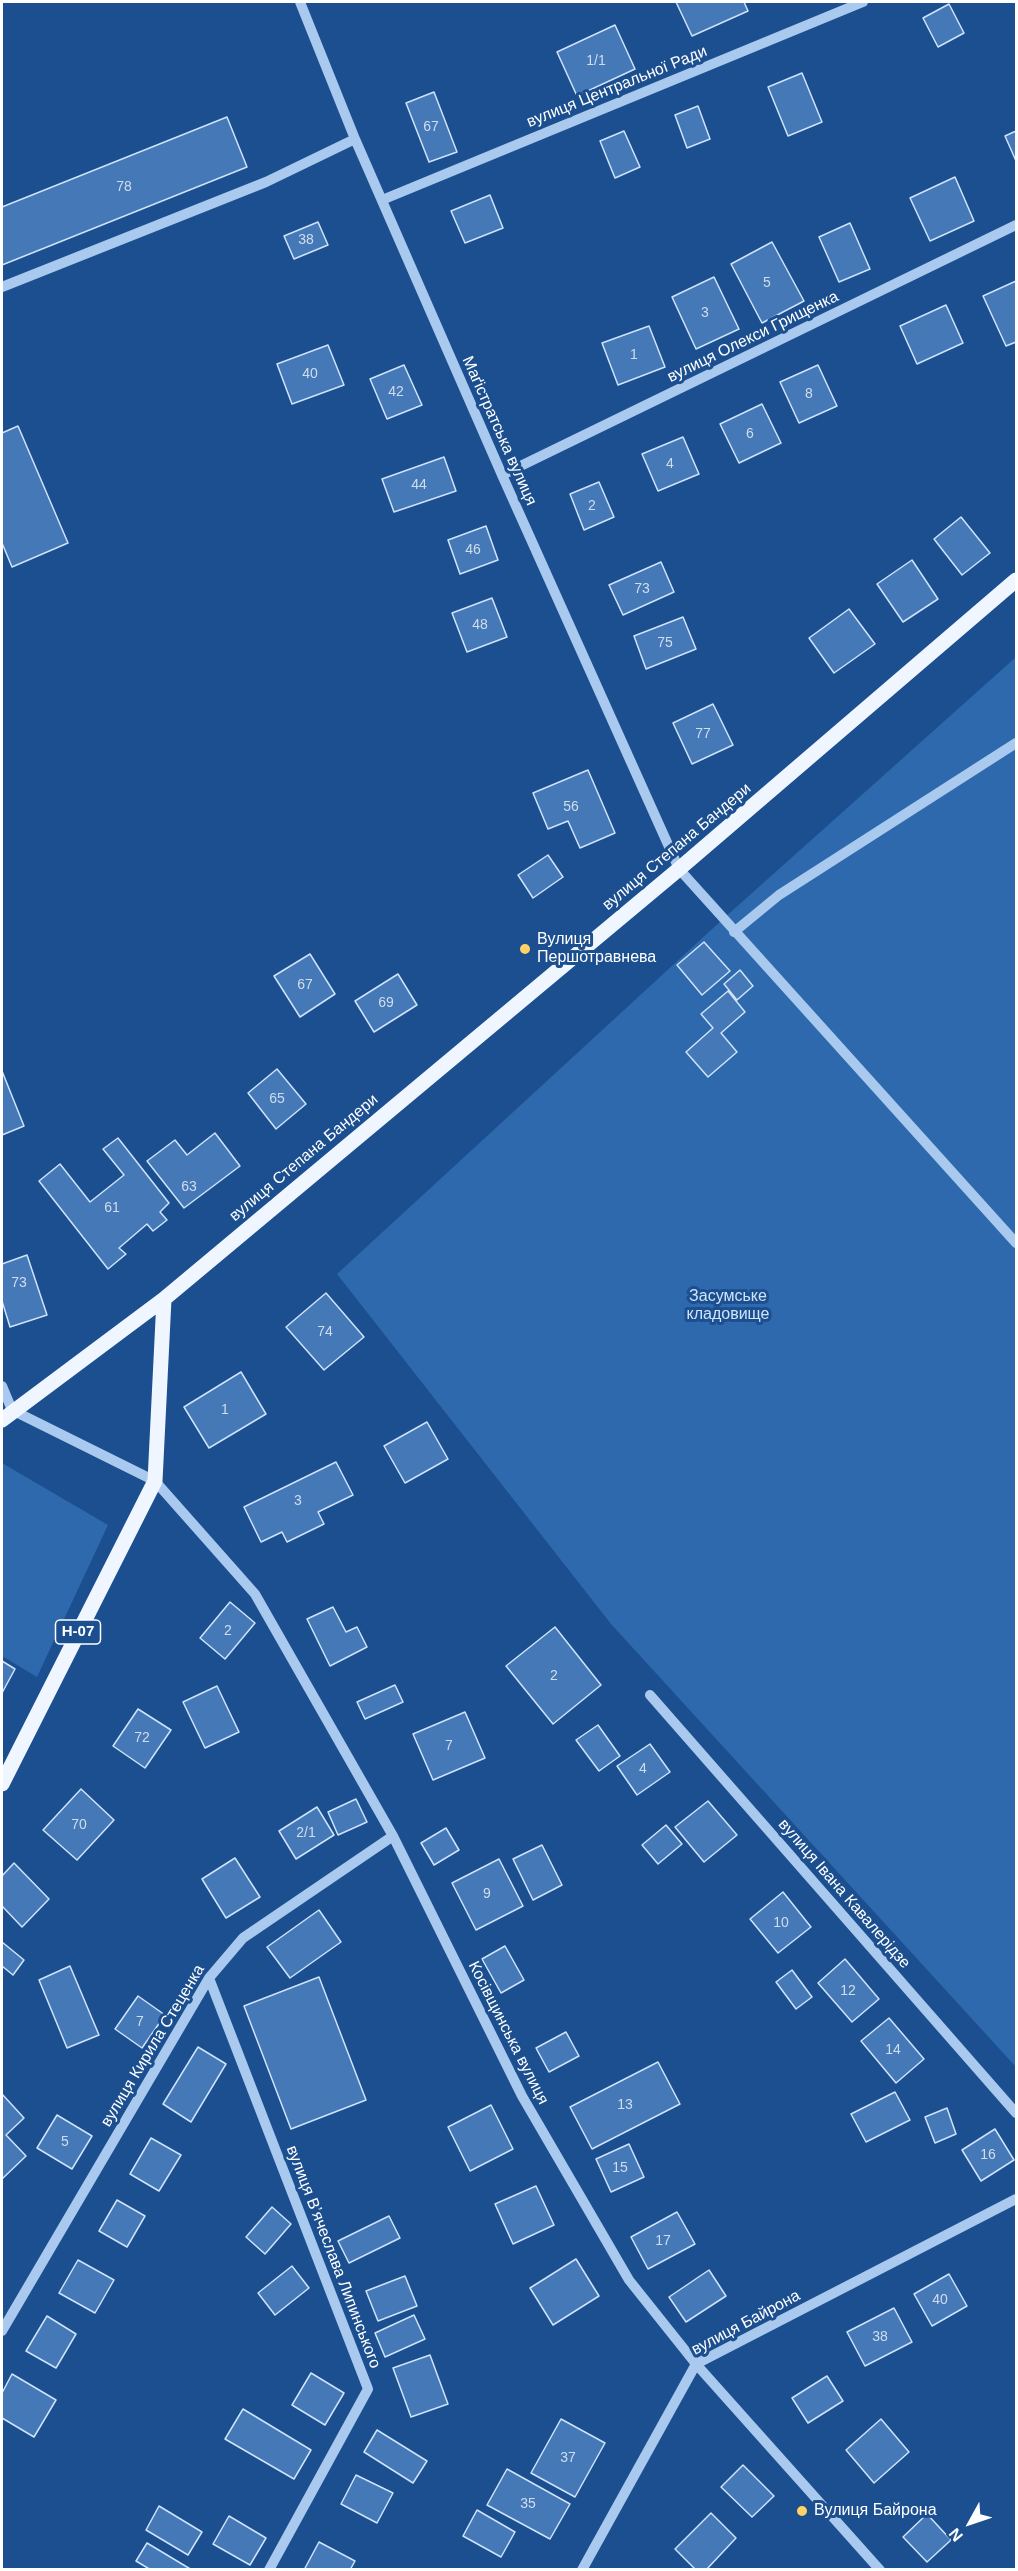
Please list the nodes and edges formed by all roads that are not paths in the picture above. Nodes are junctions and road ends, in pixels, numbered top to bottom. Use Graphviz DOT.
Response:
graph roads {
  1 [pos="300,2"];
  2 [pos="863,2"];
  3 [pos="355,139"];
  4 [pos="382,200"];
  5 [pos="1017,225"];
  6 [pos="2,287"];
  7 [pos="502,476"];
  8 [pos="1017,580"];
  9 [pos="1017,743"];
  10 [pos="679,869"];
  11 [pos="734,932"];
  12 [pos="1017,1243"];
  13 [pos="164,1299"];
  14 [pos="2,1386"];
  15 [pos="7,1415"];
  16 [pos="155,1481"];
  17 [pos="650,1695"];
  18 [pos="2,1784"];
  19 [pos="393,1836"];
  20 [pos="209,1978"];
  21 [pos="1017,2113"];
  22 [pos="1017,2199"];
  23 [pos="2,2331"];
  24 [pos="696,2364"];
  25 [pos="269,2570"];
  26 [pos="582,2570"];
  27 [pos="880,2570"];
  1 -- 3 [label="street, Маґістратська вулиця"];
  2 -- 4 [label="street, вулиця Центральної Ради"];
  3 -- 4 [label="street, Маґістратська вулиця"];
  3 -- 6 [label="street"];
  4 -- 7 [label="street, Маґістратська вулиця"];
  5 -- 7 [label="street, вулиця Олекси Грищенка"];
  7 -- 10 [label="street, Маґістратська вулиця"];
  8 -- 10 [label="main road, вулиця Степана Бандери"];
  9 -- 11 [label="street"];
  10 -- 11 [label="street, Маґістратська вулиця"];
  10 -- 13 [label="main road, вулиця Степана Бандери"];
  11 -- 12 [label="street, Маґістратська вулиця"];
  13 -- 15 [label="main road, вулиця Степана Бандери"];
  13 -- 16 [label="main road, Н-07"];
  14 -- 15 [label="street"];
  15 -- 16 [label="street"];
  16 -- 18 [label="main road, Н-07"];
  16 -- 19 [label="street, Косівщинська вулиця"];
  17 -- 21 [label="street, вулиця Івана Кавалерідзе"];
  19 -- 20 [label="street, вулиця Кирила Стеценка"];
  19 -- 24 [label="street, Косівщинська вулиця"];
  20 -- 23 [label="street, вулиця Кирила Стеценка"];
  20 -- 25 [label="street, вулиця Вʼячеслава Липинського"];
  22 -- 24 [label="street, вулиця Байрона"];
  24 -- 26 [label="street, вулиця Байрона"];
  24 -- 27 [label="street, Косівщинська вулиця"];
}
